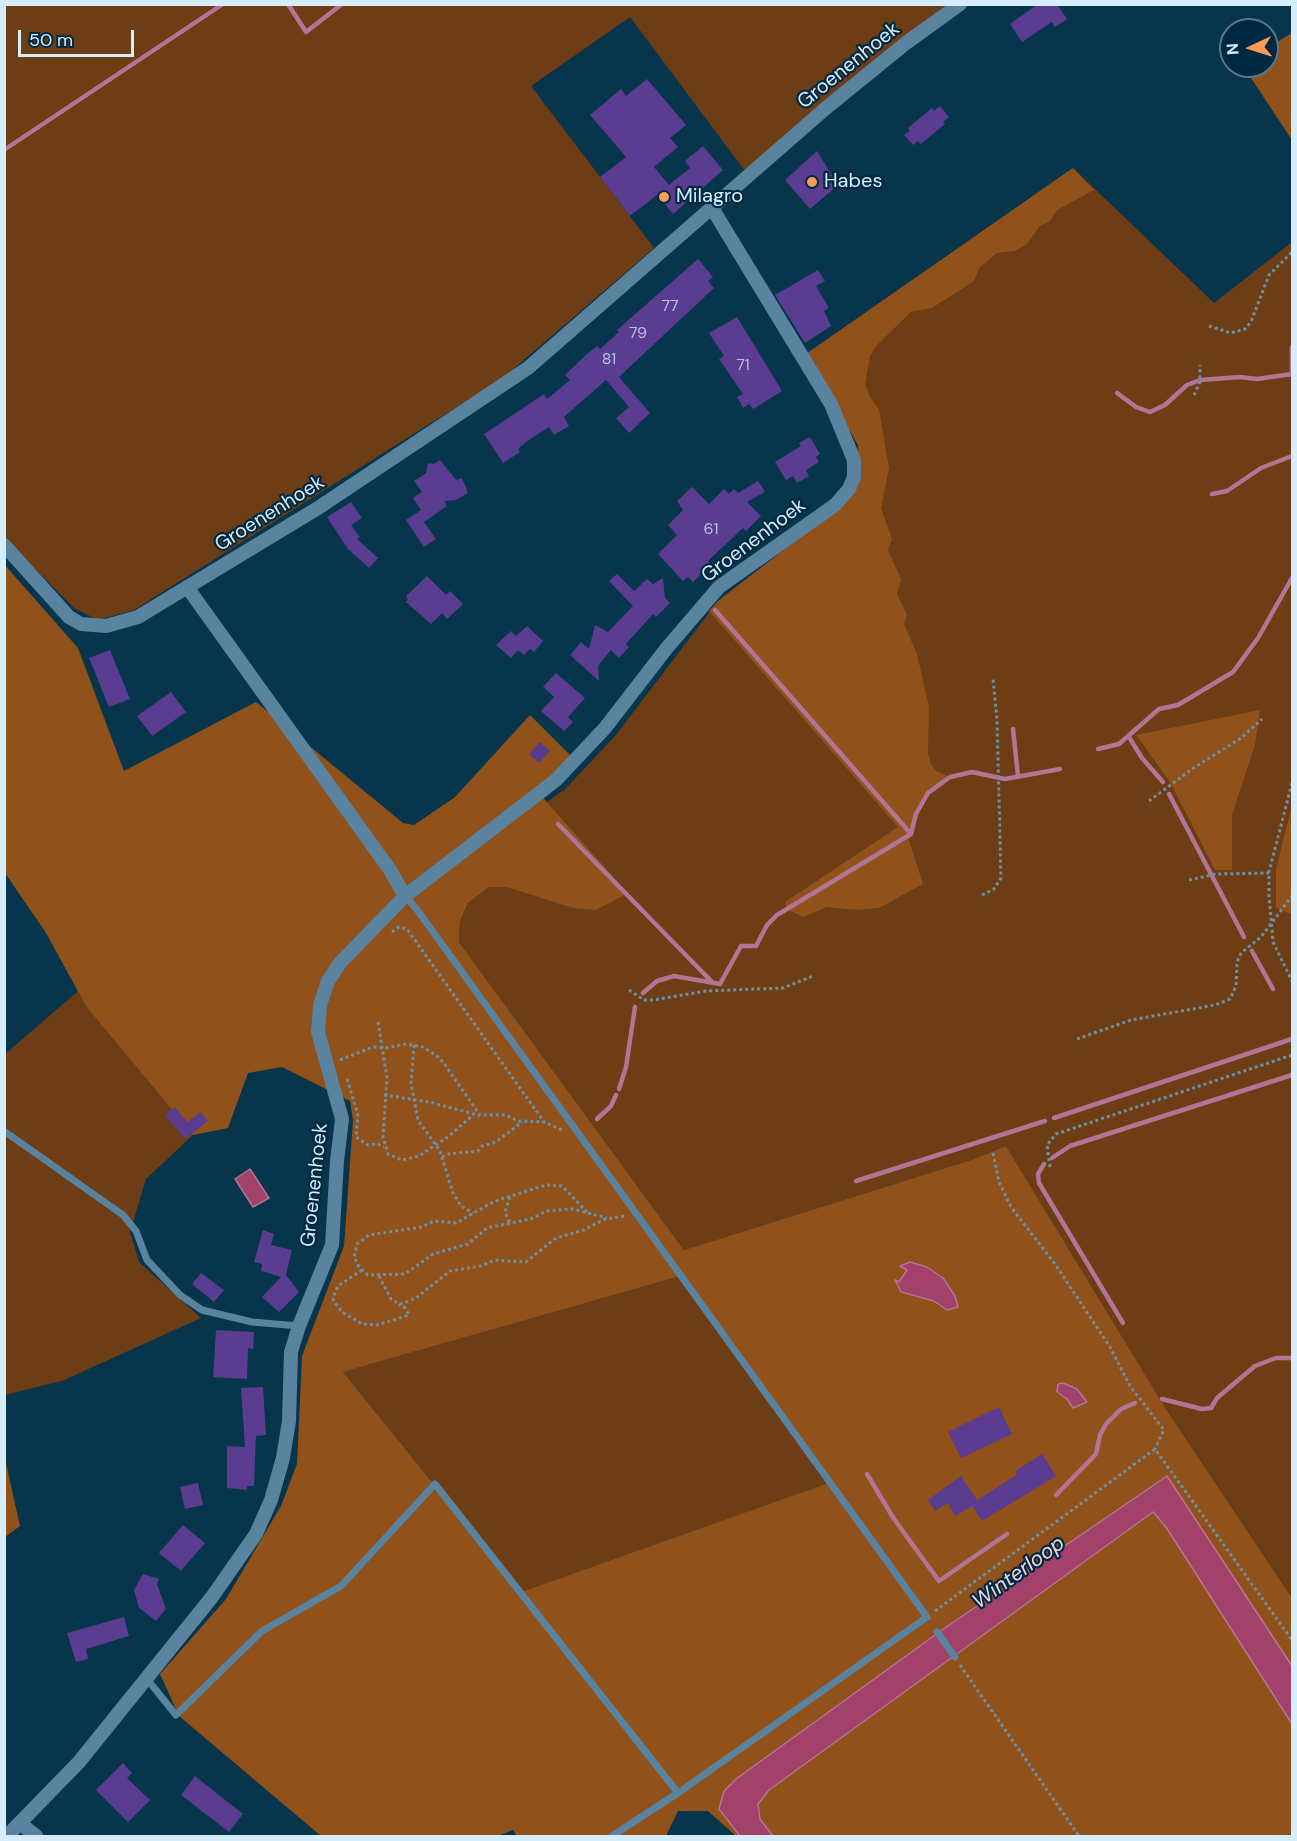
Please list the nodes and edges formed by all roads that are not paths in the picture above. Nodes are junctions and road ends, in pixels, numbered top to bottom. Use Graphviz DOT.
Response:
graph roads {
  1 [pos="960,4"];
  2 [pos="712,208"];
  3 [pos="4,545"];
  4 [pos="187,587"];
  5 [pos="405,896"];
  6 [pos="4,1131"];
  7 [pos="298,1326"];
  8 [pos="937,1632"];
  9 [pos="955,1658"];
  10 [pos="147,1679"];
  11 [pos="678,1793"];
  12 [pos="21,1824"];
  13 [pos="7,1836"];
  14 [pos="36,1836"];
  15 [pos="612,1836"];
  1 -- 2 [label="street, Groenenhoek"];
  2 -- 4 [label="street, Groenenhoek"];
  2 -- 5 [label="street, Groenenhoek"];
  3 -- 4 [label="street, Groenenhoek"];
  4 -- 5 [label="street"];
  5 -- 7 [label="street, Groenenhoek"];
  5 -- 11 [label="lane"];
  6 -- 7 [label="lane"];
  7 -- 10 [label="street, Groenenhoek"];
  8 -- 9 [label="lane"];
  10 -- 11 [label="lane"];
  10 -- 12 [label="street, Groenenhoek"];
  11 -- 15 [label="lane"];
  12 -- 13 [label="street, Groenenhoek"];
  12 -- 14 [label="street"];
}
